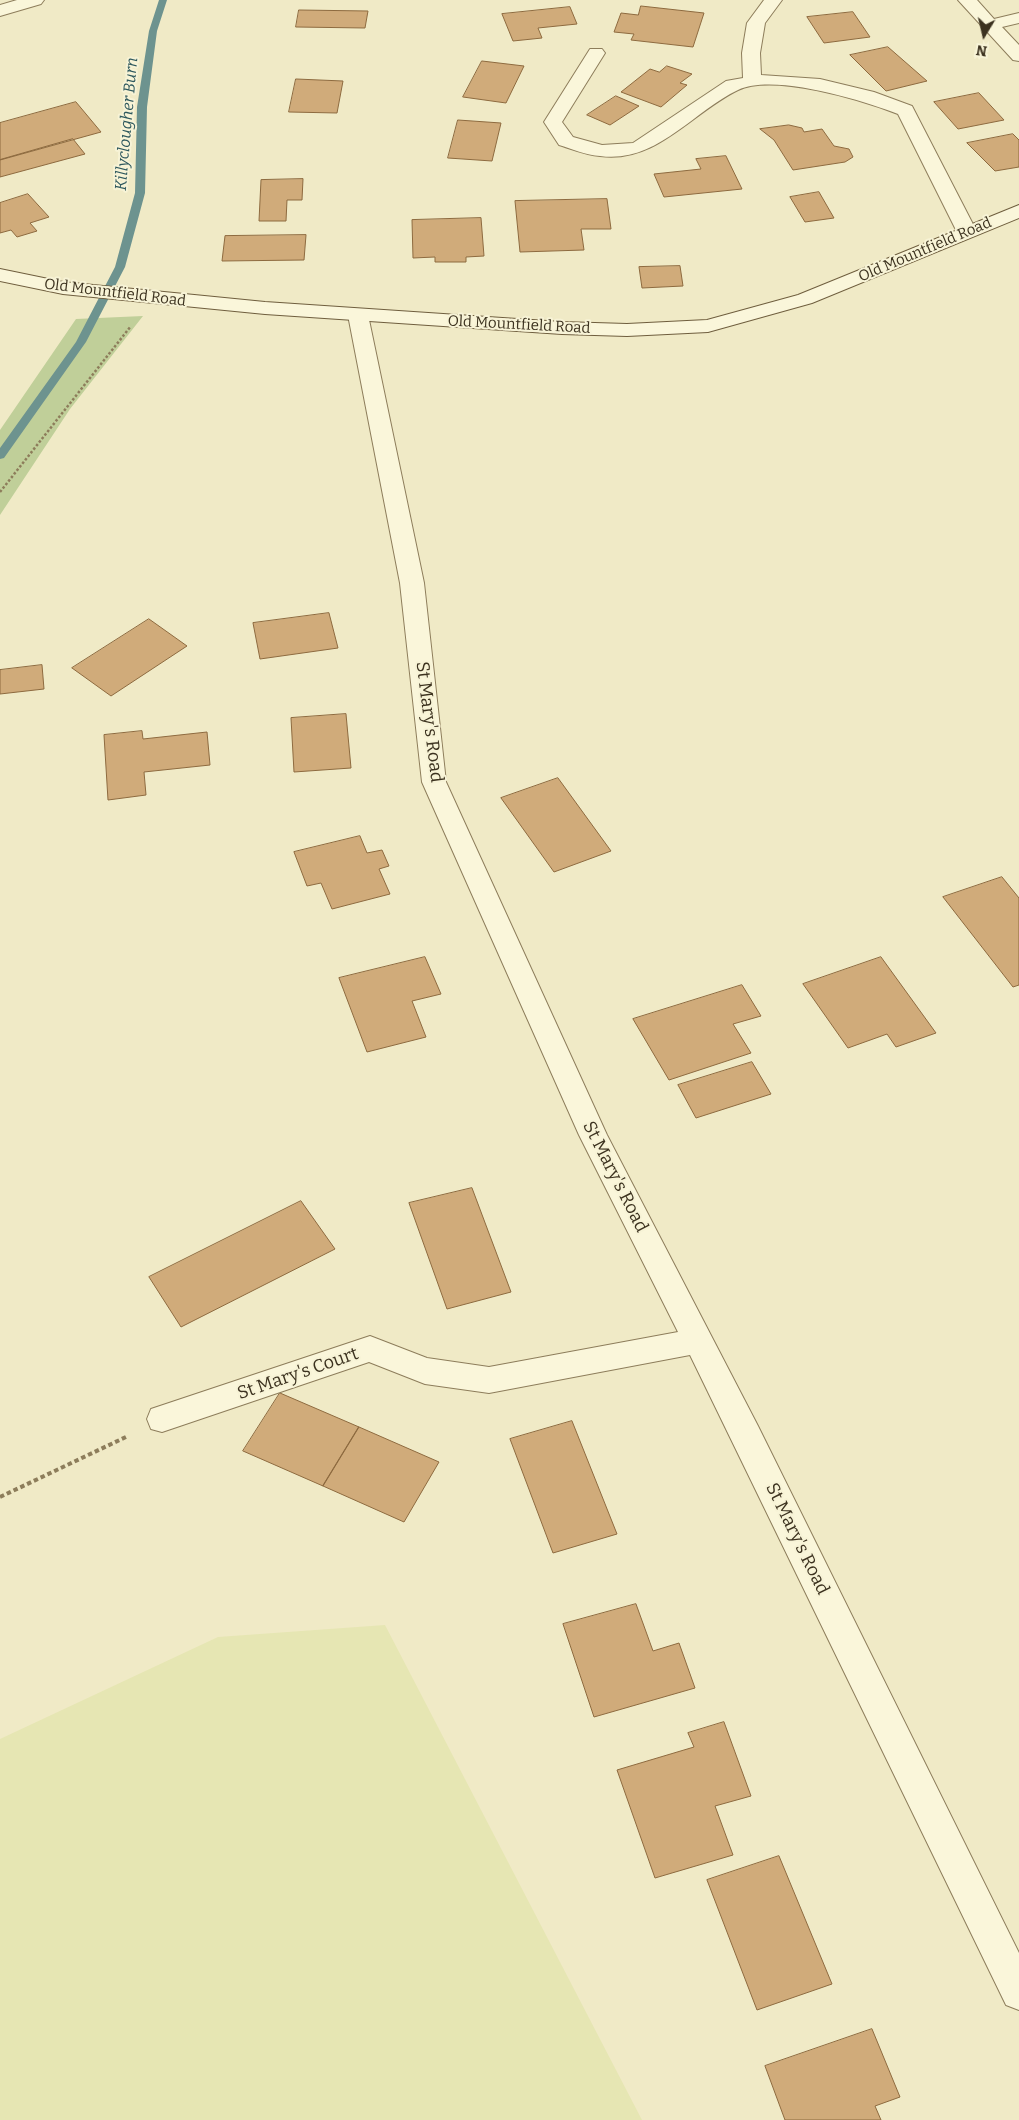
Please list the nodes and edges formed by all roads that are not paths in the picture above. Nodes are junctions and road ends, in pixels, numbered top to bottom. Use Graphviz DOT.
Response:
graph roads {
  1 [pos="35,0"];
  2 [pos="773,0"];
  3 [pos="967,0"];
  4 [pos="0,12"];
  5 [pos="1019,18"];
  6 [pos="990,25"];
  7 [pos="596,53"];
  8 [pos="1019,56"];
  9 [pos="752,82"];
  10 [pos="1019,210"];
  11 [pos="967,232"];
  12 [pos="0,275"];
  13 [pos="358,315"];
  14 [pos="698,1341"];
  15 [pos="162,1419"];
  16 [pos="1019,1992"];
  1 -- 4 [label="street"];
  2 -- 9 [label="street"];
  3 -- 6 [label="street"];
  5 -- 6 [label="street"];
  6 -- 8 [label="street"];
  7 -- 9 [label="street"];
  9 -- 11 [label="street"];
  10 -- 11 [label="street, Old Mountfield Road"];
  11 -- 13 [label="street, Old Mountfield Road"];
  12 -- 13 [label="street, Old Mountfield Road"];
  13 -- 14 [label="street, St Mary's Road"];
  14 -- 15 [label="street, St Mary's Court"];
  14 -- 16 [label="street, St Mary's Road"];
}
